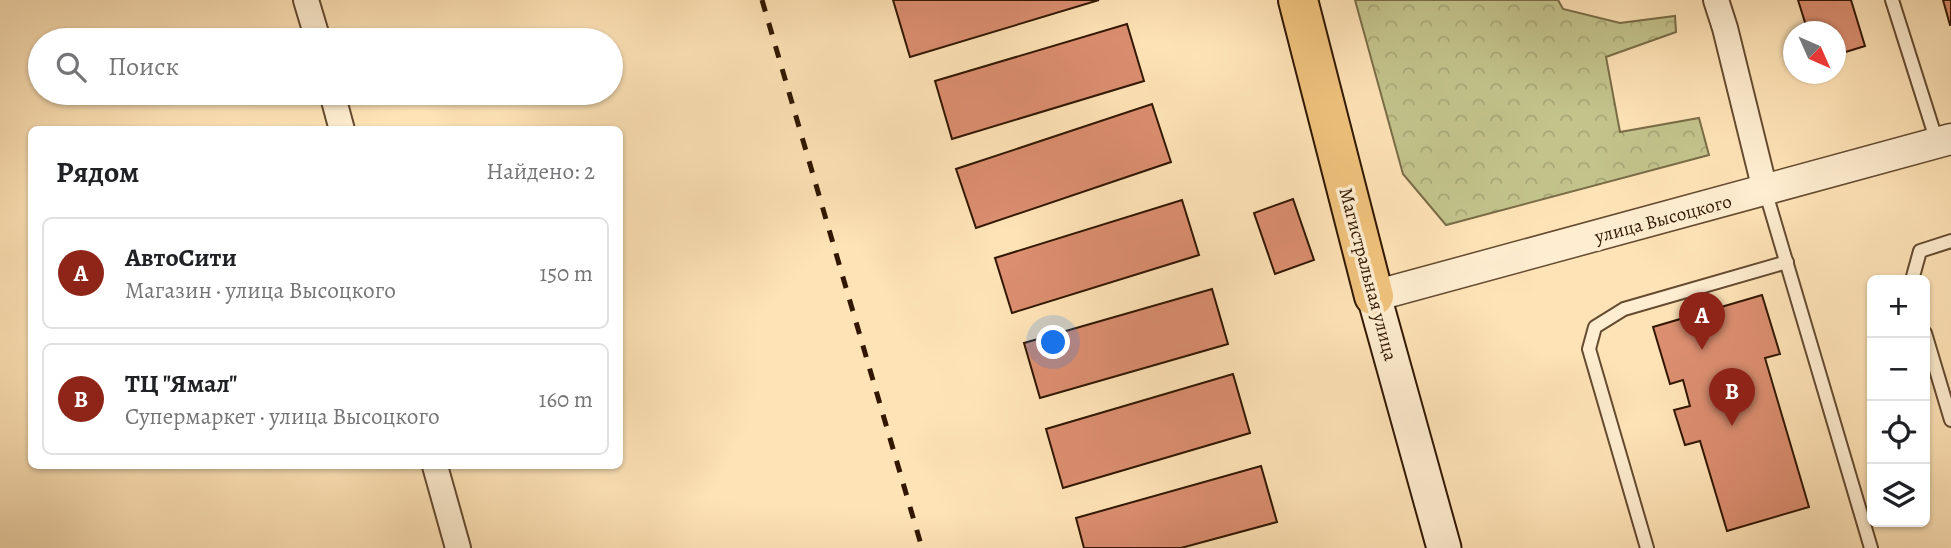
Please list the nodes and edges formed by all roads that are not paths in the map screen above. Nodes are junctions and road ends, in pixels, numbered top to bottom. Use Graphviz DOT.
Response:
graph roads {
  1 [pos="306,0"];
  2 [pos="1297,0"];
  3 [pos="1716,0"];
  4 [pos="1892,0"];
  5 [pos="314,28"];
  6 [pos="335,105"];
  7 [pos="341,126"];
  8 [pos="1944,141"];
  9 [pos="1765,190"];
  10 [pos="1951,241"];
  11 [pos="1787,262"];
  12 [pos="1913,275"];
  13 [pos="1374,296"];
  14 [pos="1926,338"];
  15 [pos="1951,420"];
  16 [pos="436,469"];
  17 [pos="458,548"];
  18 [pos="1444,548"];
  19 [pos="1647,548"];
  20 [pos="1871,548"];
  1 -- 5 [label="street"];
  2 -- 13 [label="main road, Магистральная улица"];
  3 -- 9 [label="street"];
  4 -- 8 [label="lane"];
  6 -- 7 [label="street"];
  8 -- 9 [label="street, улица Высоцкого"];
  9 -- 11 [label="lane"];
  9 -- 13 [label="street, улица Высоцкого"];
  10 -- 12 [label="lane"];
  11 -- 19 [label="lane"];
  11 -- 20 [label="lane"];
  13 -- 18 [label="main road, Магистральная улица"];
  14 -- 15 [label="lane"];
  16 -- 17 [label="street"];
}
